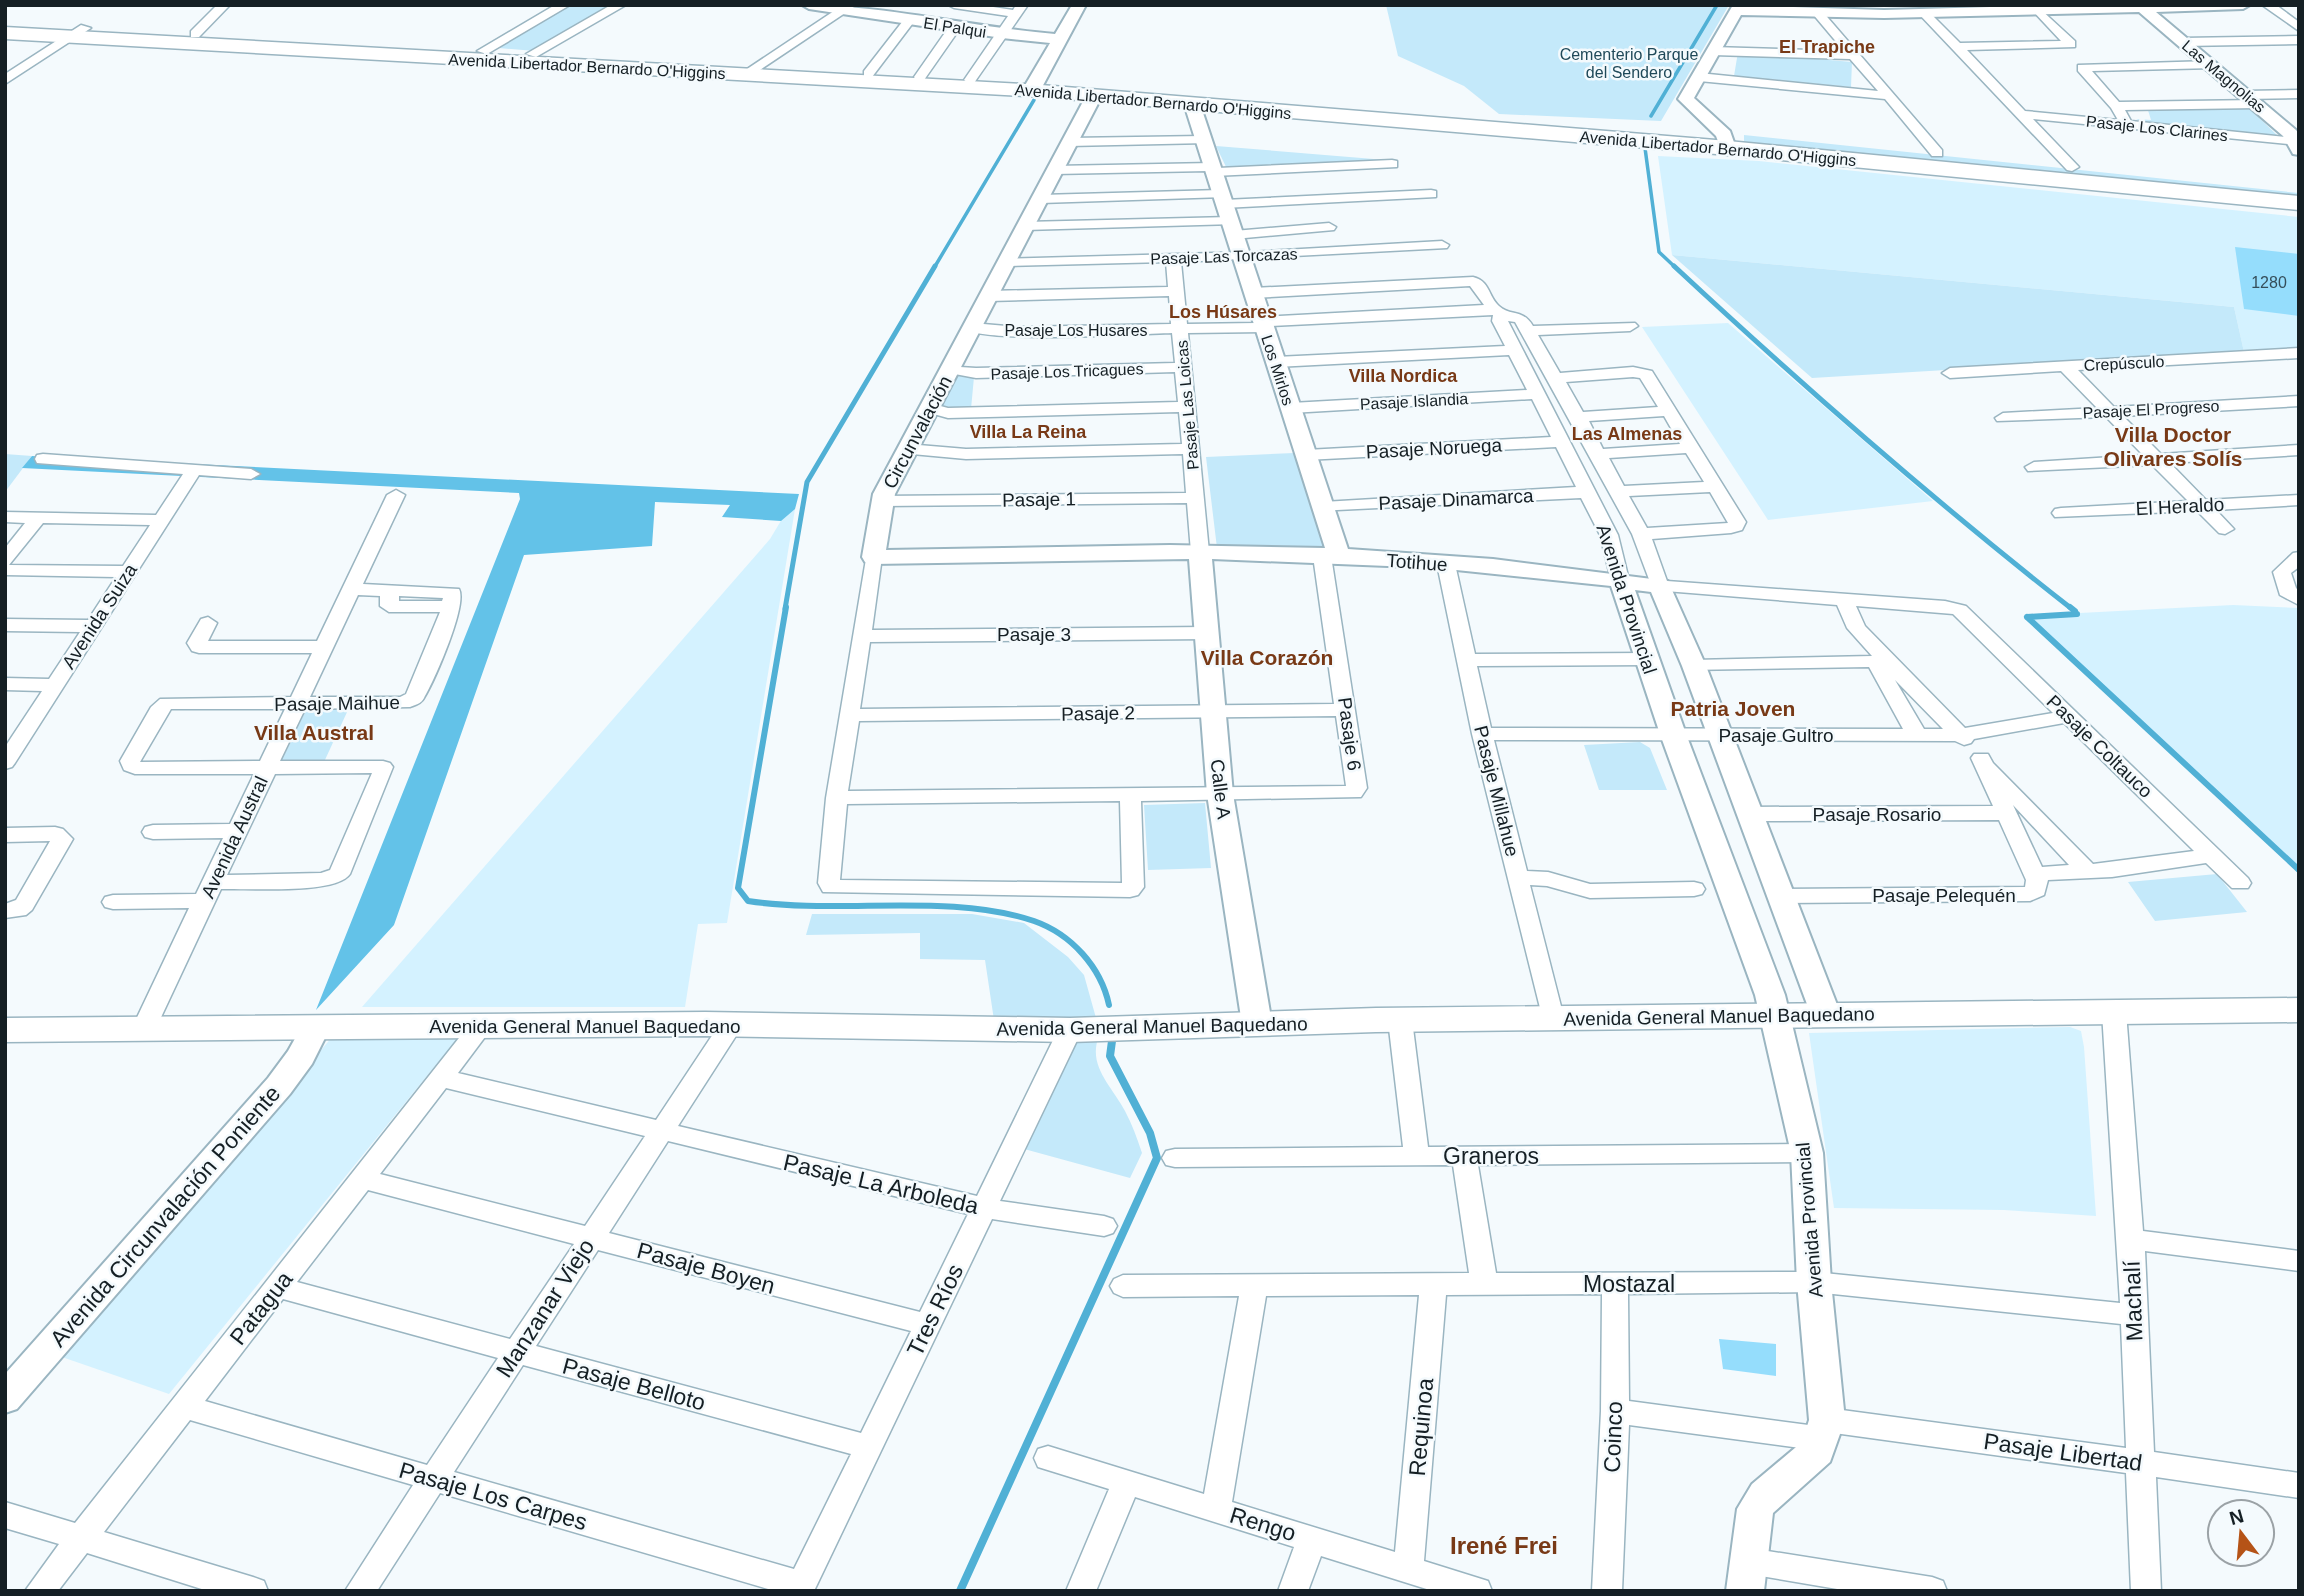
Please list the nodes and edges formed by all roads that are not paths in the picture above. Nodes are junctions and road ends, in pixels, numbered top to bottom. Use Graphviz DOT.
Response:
graph roads {
  1 [pos="224,5"];
  2 [pos="564,5"];
  3 [pos="620,5"];
  4 [pos="809,5"];
  5 [pos="954,5"];
  6 [pos="1079,5"];
  7 [pos="2243,5"];
  8 [pos="2268,5"];
  9 [pos="2142,7"];
  10 [pos="847,8"];
  11 [pos="1739,8"];
  12 [pos="1019,10"];
  13 [pos="2038,10"];
  14 [pos="1818,13"];
  15 [pos="1924,13"];
  16 [pos="910,19"];
  17 [pos="5,23"];
  18 [pos="955,27"];
  19 [pos="69,32"];
  20 [pos="5,33"];
  21 [pos="195,34"];
  22 [pos="1002,34"];
  23 [pos="2297,38"];
  24 [pos="1060,39"];
  25 [pos="2183,42"];
  26 [pos="1955,47"];
  27 [pos="483,51"];
  28 [pos="1713,51"];
  29 [pos="532,54"];
  30 [pos="1855,55"];
  31 [pos="2210,65"];
  32 [pos="5,67"];
  33 [pos="758,71"];
  34 [pos="868,74"];
  35 [pos="920,77"];
  36 [pos="1699,77"];
  37 [pos="5,80"];
  38 [pos="970,80"];
  39 [pos="1033,87"];
  40 [pos="2299,94"];
  41 [pos="1094,96"];
  42 [pos="1889,96"];
  43 [pos="2251,100"];
  44 [pos="1192,104"];
  45 [pos="2116,106"];
  46 [pos="2020,114"];
  47 [pos="2127,125"];
  48 [pos="1723,139"];
  49 [pos="1203,140"];
  50 [pos="2296,140"];
  51 [pos="1069,142"];
  52 [pos="1937,153"];
  53 [pos="1392,164"];
  54 [pos="2071,167"];
  55 [pos="1054,170"];
  56 [pos="1213,170"];
  57 [pos="2299,190"];
  58 [pos="1431,194"];
  59 [pos="1041,199"];
  60 [pos="1222,199"];
  61 [pos="2299,204"];
  62 [pos="1025,226"];
  63 [pos="1232,228"];
  64 [pos="1329,228"];
  65 [pos="1442,245"];
  66 [pos="1241,256"];
  67 [pos="1173,258"];
  68 [pos="1006,262"];
  69 [pos="1177,291"];
  70 [pos="1253,293"];
  71 [pos="989,296"];
  72 [pos="1499,312"];
  73 [pos="1264,324"];
  74 [pos="1525,325"];
  75 [pos="1630,326"];
  76 [pos="972,328"];
  77 [pos="1180,329"];
  78 [pos="1516,349"];
  79 [pos="2299,353"];
  80 [pos="1276,362"];
  81 [pos="2066,367"];
  82 [pos="1184,368"];
  83 [pos="950,369"];
  84 [pos="1950,373"];
  85 [pos="1556,378"];
  86 [pos="1537,394"];
  87 [pos="2299,401"];
  88 [pos="1188,407"];
  89 [pos="929,408"];
  90 [pos="1291,408"];
  91 [pos="1669,411"];
  92 [pos="2110,412"];
  93 [pos="1578,417"];
  94 [pos="2003,418"];
  95 [pos="1561,442"];
  96 [pos="1691,448"];
  97 [pos="908,449"];
  98 [pos="1191,449"];
  99 [pos="2299,450"];
  100 [pos="1598,454"];
  101 [pos="1307,455"];
  102 [pos="43,459"];
  103 [pos="2157,459"];
  104 [pos="2034,467"];
  105 [pos="194,470"];
  106 [pos="251,474"];
  107 [pos="1714,486"];
  108 [pos="1618,491"];
  109 [pos="1588,492"];
  110 [pos="396,495"];
  111 [pos="1196,498"];
  112 [pos="882,500"];
  113 [pos="2299,500"];
  114 [pos="2202,505"];
  115 [pos="1323,507"];
  116 [pos="2061,513"];
  117 [pos="5,517"];
  118 [pos="38,518"];
  119 [pos="161,520"];
  120 [pos="2225,529"];
  121 [pos="1641,534"];
  122 [pos="1200,552"];
  123 [pos="1331,556"];
  124 [pos="873,557"];
  125 [pos="2299,557"];
  126 [pos="5,561"];
  127 [pos="1446,564"];
  128 [pos="5,570"];
  129 [pos="128,572"];
  130 [pos="1620,580"];
  131 [pos="1660,586"];
  132 [pos="352,589"];
  133 [pos="2299,599"];
  134 [pos="1845,601"];
  135 [pos="1959,610"];
  136 [pos="208,623"];
  137 [pos="5,625"];
  138 [pos="93,626"];
  139 [pos="1207,633"];
  140 [pos="862,636"];
  141 [pos="324,647"];
  142 [pos="1647,659"];
  143 [pos="1467,660"];
  144 [pos="1881,661"];
  145 [pos="1694,666"];
  146 [pos="5,684"];
  147 [pos="55,685"];
  148 [pos="296,704"];
  149 [pos="1347,710"];
  150 [pos="1213,712"];
  151 [pos="850,715"];
  152 [pos="2069,716"];
  153 [pos="1673,733"];
  154 [pos="1482,734"];
  155 [pos="1719,735"];
  156 [pos="1917,735"];
  157 [pos="1959,735"];
  158 [pos="9,752"];
  159 [pos="1981,758"];
  160 [pos="267,767"];
  161 [pos="1220,794"];
  162 [pos="1130,795"];
  163 [pos="837,798"];
  164 [pos="2004,813"];
  165 [pos="1749,814"];
  166 [pos="237,831"];
  167 [pos="153,832"];
  168 [pos="5,835"];
  169 [pos="2211,855"];
  170 [pos="2087,871"];
  171 [pos="2035,874"];
  172 [pos="1518,877"];
  173 [pos="2240,883"];
  174 [pos="1694,889"];
  175 [pos="209,892"];
  176 [pos="1782,896"];
  177 [pos="113,902"];
  178 [pos="11,911"];
  179 [pos="2299,1010"];
  180 [pos="2114,1012"];
  181 [pos="1777,1015"];
  182 [pos="1826,1015"];
  183 [pos="1552,1018"];
  184 [pos="1400,1020"];
  185 [pos="1257,1024"];
  186 [pos="731,1025"];
  187 [pos="316,1026"];
  188 [pos="482,1026"];
  189 [pos="144,1028"];
  190 [pos="5,1030"];
  191 [pos="1070,1030"];
  192 [pos="441,1078"];
  193 [pos="661,1132"];
  194 [pos="1807,1153"];
  195 [pos="1417,1156"];
  196 [pos="1464,1156"];
  197 [pos="1175,1158"];
  198 [pos="362,1179"];
  199 [pos="984,1208"];
  200 [pos="1104,1226"];
  201 [pos="591,1238"];
  202 [pos="2131,1239"];
  203 [pos="2299,1261"];
  204 [pos="1814,1282"];
  205 [pos="1615,1284"];
  206 [pos="1484,1285"];
  207 [pos="1123,1286"];
  208 [pos="1254,1286"];
  209 [pos="1433,1286"];
  210 [pos="277,1287"];
  211 [pos="2134,1315"];
  212 [pos="928,1325"];
  213 [pos="517,1352"];
  214 [pos="5,1399"];
  215 [pos="184,1406"];
  216 [pos="1615,1411"];
  217 [pos="1825,1429"];
  218 [pos="869,1447"];
  219 [pos="1048,1458"];
  220 [pos="2138,1462"];
  221 [pos="434,1478"];
  222 [pos="1126,1483"];
  223 [pos="2299,1486"];
  224 [pos="1216,1510"];
  225 [pos="5,1515"];
  226 [pos="81,1538"];
  227 [pos="1312,1539"];
  228 [pos="1408,1569"];
  229 [pos="1747,1576"];
  230 [pos="800,1588"];
  231 [pos="40,1591"];
  232 [pos="253,1591"];
  233 [pos="360,1591"];
  234 [pos="1081,1591"];
  235 [pos="1293,1591"];
  236 [pos="1478,1591"];
  237 [pos="1607,1591"];
  238 [pos="1932,1591"];
  239 [pos="2146,1591"];
  1 -- 21 [label="street"];
  2 -- 27 [label="street"];
  3 -- 29 [label="street"];
  4 -- 10 [label="street, El Palqui"];
  5 -- 12 [label="street"];
  6 -- 24 [label="street"];
  7 -- 9 [label="street"];
  8 -- 23 [label="street"];
  9 -- 13 [label="street"];
  9 -- 25 [label="street, Las Magnolias"];
  10 -- 16 [label="street, El Palqui"];
  10 -- 33 [label="street"];
  11 -- 14 [label="street"];
  11 -- 28 [label="street"];
  12 -- 22 [label="street"];
  13 -- 15 [label="street"];
  13 -- 26 [label="street"];
  14 -- 15 [label="street"];
  14 -- 30 [label="street"];
  15 -- 26 [label="street"];
  16 -- 18 [label="street, El Palqui"];
  16 -- 34 [label="street"];
  17 -- 19 [label="main road, Avenida Libertador Bernardo O'Higgins"];
  18 -- 22 [label="street, El Palqui"];
  18 -- 35 [label="street"];
  19 -- 20 [label="main road, Avenida Libertador Bernardo O'Higgins"];
  19 -- 21 [label="main road, Avenida Libertador Bernardo O'Higgins"];
  19 -- 32 [label="street"];
  19 -- 33 [label="main road, Avenida Libertador Bernardo O'Higgins"];
  19 -- 37 [label="street"];
  21 -- 27 [label="main road, Avenida Libertador Bernardo O'Higgins"];
  22 -- 24 [label="street, El Palqui"];
  22 -- 38 [label="street"];
  23 -- 25 [label="street"];
  24 -- 39 [label="street"];
  25 -- 31 [label="street, Las Magnolias"];
  26 -- 46 [label="street"];
  27 -- 29 [label="main road, Avenida Libertador Bernardo O'Higgins"];
  28 -- 30 [label="street"];
  28 -- 36 [label="street"];
  29 -- 33 [label="main road, Avenida Libertador Bernardo O'Higgins"];
  30 -- 42 [label="street"];
  31 -- 43 [label="street, Las Magnolias"];
  31 -- 45 [label="street"];
  33 -- 34 [label="main road, Avenida Libertador Bernardo O'Higgins"];
  33 -- 39 [label="main road, Avenida Libertador Bernardo O'Higgins"];
  34 -- 35 [label="main road, Avenida Libertador Bernardo O'Higgins"];
  35 -- 38 [label="main road, Avenida Libertador Bernardo O'Higgins"];
  36 -- 42 [label="street"];
  36 -- 48 [label="street"];
  38 -- 39 [label="main road, Avenida Libertador Bernardo O'Higgins"];
  39 -- 41 [label="main road, Avenida Libertador Bernardo O'Higgins"];
  39 -- 48 [label="main road, Avenida Libertador Bernardo O'Higgins"];
  40 -- 43 [label="street"];
  41 -- 44 [label="main road, Avenida Libertador Bernardo O'Higgins"];
  41 -- 51 [label="street, Circunvalación"];
  42 -- 52 [label="street"];
  43 -- 45 [label="street"];
  43 -- 50 [label="street, Las Magnolias"];
  44 -- 48 [label="main road, Avenida Libertador Bernardo O'Higgins"];
  44 -- 49 [label="street, Los Mirlos"];
  45 -- 47 [label="street"];
  46 -- 47 [label="street, Pasaje Los Clarines"];
  46 -- 54 [label="street"];
  47 -- 50 [label="street, Pasaje Los Clarines"];
  48 -- 52 [label="main road, Avenida Libertador Bernardo O'Higgins"];
  48 -- 61 [label="main road, Avenida Libertador Bernardo O'Higgins"];
  49 -- 51 [label="street"];
  49 -- 56 [label="street, Los Mirlos"];
  51 -- 55 [label="street, Circunvalación"];
  52 -- 54 [label="main road, Avenida Libertador Bernardo O'Higgins"];
  53 -- 56 [label="street"];
  54 -- 57 [label="main road, Avenida Libertador Bernardo O'Higgins"];
  55 -- 56 [label="street"];
  55 -- 59 [label="street, Circunvalación"];
  56 -- 60 [label="street, Los Mirlos"];
  58 -- 60 [label="street"];
  59 -- 60 [label="street"];
  59 -- 62 [label="street, Circunvalación"];
  60 -- 63 [label="street, Los Mirlos"];
  62 -- 63 [label="street"];
  62 -- 68 [label="street, Circunvalación"];
  63 -- 64 [label="street"];
  63 -- 66 [label="street, Los Mirlos"];
  65 -- 66 [label="street, Pasaje Las Torcazas"];
  66 -- 67 [label="street, Pasaje Las Torcazas"];
  66 -- 70 [label="street, Los Mirlos"];
  67 -- 68 [label="street, Pasaje Las Torcazas"];
  67 -- 69 [label="street, Pasaje Las Loicas"];
  68 -- 71 [label="street, Circunvalación"];
  69 -- 71 [label="street"];
  69 -- 77 [label="street, Pasaje Las Loicas"];
  70 -- 72 [label="street"];
  70 -- 73 [label="street, Los Mirlos"];
  71 -- 76 [label="street, Circunvalación"];
  72 -- 73 [label="street, Pasaje Los Husares"];
  72 -- 74 [label="street"];
  72 -- 78 [label="street, Avenida Provincial"];
  73 -- 77 [label="street, Pasaje Los Husares"];
  73 -- 80 [label="street, Los Mirlos"];
  74 -- 75 [label="street"];
  74 -- 85 [label="street, Avenida Provincial"];
  76 -- 77 [label="street, Pasaje Los Husares"];
  76 -- 83 [label="street, Circunvalación"];
  77 -- 82 [label="street, Pasaje Las Loicas"];
  78 -- 80 [label="street"];
  78 -- 86 [label="street, Avenida Provincial"];
  79 -- 81 [label="street, Crepúsculo"];
  80 -- 90 [label="street, Los Mirlos"];
  81 -- 84 [label="street, Crepúsculo"];
  81 -- 92 [label="street"];
  82 -- 83 [label="street, Pasaje Los Tricagues"];
  82 -- 88 [label="street, Pasaje Las Loicas"];
  83 -- 89 [label="street, Circunvalación"];
  85 -- 91 [label="street"];
  85 -- 93 [label="street, Avenida Provincial"];
  86 -- 90 [label="street, Pasaje Islandia"];
  86 -- 95 [label="street, Avenida Provincial"];
  87 -- 92 [label="street, Pasaje El Progreso"];
  88 -- 89 [label="street"];
  88 -- 98 [label="street, Pasaje Las Loicas"];
  89 -- 97 [label="street, Circunvalación"];
  90 -- 101 [label="street, Los Mirlos"];
  91 -- 93 [label="street"];
  91 -- 96 [label="street"];
  92 -- 94 [label="street, Pasaje El Progreso"];
  92 -- 103 [label="street"];
  93 -- 100 [label="street, Avenida Provincial"];
  95 -- 101 [label="street, Pasaje Noruega"];
  95 -- 109 [label="street, Avenida Provincial"];
  96 -- 100 [label="street"];
  96 -- 107 [label="street"];
  97 -- 98 [label="street"];
  97 -- 112 [label="street, Circunvalación"];
  98 -- 111 [label="street, Pasaje Las Loicas"];
  99 -- 103 [label="street"];
  100 -- 108 [label="street, Avenida Provincial"];
  101 -- 115 [label="street, Los Mirlos"];
  102 -- 105 [label="street"];
  103 -- 104 [label="street"];
  103 -- 114 [label="street"];
  105 -- 106 [label="street"];
  105 -- 119 [label="street, Avenida Suiza"];
  107 -- 108 [label="street"];
  107 -- 121 [label="street"];
  108 -- 121 [label="street, Avenida Provincial"];
  109 -- 115 [label="street, Pasaje Dinamarca"];
  109 -- 130 [label="street, Avenida Provincial"];
  110 -- 132 [label="street, Avenida Austral"];
  111 -- 112 [label="street, Pasaje 1"];
  111 -- 122 [label="street, Pasaje Las Loicas"];
  112 -- 124 [label="street, Circunvalación"];
  113 -- 114 [label="street, El Heraldo"];
  114 -- 116 [label="street, El Heraldo"];
  114 -- 120 [label="street"];
  115 -- 123 [label="street, Los Mirlos"];
  117 -- 118 [label="street"];
  118 -- 119 [label="street"];
  118 -- 126 [label="street"];
  119 -- 129 [label="street, Avenida Suiza"];
  121 -- 131 [label="street, Avenida Provincial"];
  122 -- 123 [label="street, Totihue"];
  122 -- 124 [label="street, Totihue"];
  122 -- 139 [label="street, Calle A"];
  123 -- 127 [label="street, Totihue"];
  123 -- 149 [label="street, Pasaje 6"];
  124 -- 140 [label="street, Circunvalación"];
  125 -- 133 [label="street"];
  127 -- 130 [label="street, Totihue"];
  127 -- 143 [label="street, Pasaje Millahue"];
  128 -- 129 [label="street"];
  129 -- 138 [label="street, Avenida Suiza"];
  130 -- 131 [label="street, Totihue"];
  130 -- 142 [label="street, Avenida Provincial"];
  131 -- 134 [label="street, Totihue"];
  131 -- 145 [label="street, Avenida Provincial"];
  132 -- 141 [label="street, Avenida Austral"];
  132 -- 148 [label="street, Pasaje Maihue"];
  134 -- 135 [label="street, Totihue"];
  134 -- 144 [label="street"];
  135 -- 152 [label="street, Pasaje Coltauco"];
  136 -- 141 [label="street"];
  137 -- 138 [label="street"];
  138 -- 147 [label="street, Avenida Suiza"];
  139 -- 140 [label="street, Pasaje 3"];
  139 -- 150 [label="street, Calle A"];
  140 -- 151 [label="street, Circunvalación"];
  141 -- 148 [label="street, Avenida Austral"];
  142 -- 143 [label="street"];
  142 -- 153 [label="street, Avenida Provincial"];
  143 -- 154 [label="street, Pasaje Millahue"];
  144 -- 145 [label="street"];
  144 -- 156 [label="street"];
  144 -- 157 [label="street"];
  145 -- 155 [label="street, Avenida Provincial"];
  146 -- 147 [label="street"];
  147 -- 158 [label="street, Avenida Suiza"];
  148 -- 160 [label="street, Avenida Austral"];
  148 -- 160 [label="street, Pasaje Maihue"];
  149 -- 150 [label="street, Pasaje 2"];
  149 -- 161 [label="street, Pasaje 6"];
  150 -- 151 [label="street, Pasaje 2"];
  150 -- 161 [label="street, Calle A"];
  151 -- 163 [label="street, Circunvalación"];
  152 -- 157 [label="street, Pasaje Gultro"];
  152 -- 169 [label="street, Pasaje Coltauco"];
  153 -- 154 [label="street, Pasaje Gultro"];
  153 -- 155 [label="street, Pasaje Gultro"];
  153 -- 181 [label="street, Avenida Provincial"];
  154 -- 172 [label="street, Pasaje Millahue"];
  155 -- 156 [label="street, Pasaje Gultro"];
  155 -- 165 [label="street, Avenida Provincial"];
  156 -- 157 [label="street, Pasaje Gultro"];
  157 -- 159 [label="street"];
  159 -- 164 [label="street"];
  159 -- 170 [label="street"];
  160 -- 166 [label="street, Avenida Austral"];
  160 -- 175 [label="street"];
  161 -- 162 [label="street"];
  161 -- 185 [label="street, Calle A"];
  162 -- 163 [label="street"];
  162 -- 163 [label="street, Circunvalación"];
  164 -- 165 [label="street, Pasaje Rosario"];
  164 -- 171 [label="street"];
  165 -- 176 [label="street, Avenida Provincial"];
  166 -- 167 [label="street"];
  166 -- 175 [label="street, Avenida Austral"];
  168 -- 178 [label="street"];
  169 -- 170 [label="street, Pasaje Pelequén"];
  169 -- 173 [label="street, Pasaje Coltauco"];
  170 -- 171 [label="street, Pasaje Pelequén"];
  171 -- 176 [label="street, Pasaje Pelequén"];
  172 -- 174 [label="street"];
  172 -- 183 [label="street, Pasaje Millahue"];
  175 -- 177 [label="street"];
  175 -- 189 [label="street, Avenida Austral"];
  176 -- 182 [label="street, Avenida Provincial"];
  179 -- 180 [label="main road, Avenida General Manuel Baquedano"];
  180 -- 182 [label="main road, Avenida General Manuel Baquedano"];
  180 -- 202 [label="street, Machalí"];
  181 -- 182 [label="main road, Avenida General Manuel Baquedano"];
  181 -- 183 [label="main road, Avenida General Manuel Baquedano"];
  181 -- 194 [label="street, Avenida Provincial"];
  183 -- 184 [label="main road, Avenida General Manuel Baquedano"];
  184 -- 185 [label="main road, Avenida General Manuel Baquedano"];
  184 -- 195 [label="street"];
  185 -- 191 [label="main road, Avenida General Manuel Baquedano"];
  186 -- 188 [label="main road, Avenida General Manuel Baquedano"];
  186 -- 191 [label="main road, Avenida General Manuel Baquedano"];
  186 -- 193 [label="street, Manzanar Viejo"];
  187 -- 188 [label="main road, Avenida General Manuel Baquedano"];
  187 -- 189 [label="main road, Avenida General Manuel Baquedano"];
  187 -- 214 [label="street, Avenida Circunvalación Poniente"];
  188 -- 192 [label="street, Patagua"];
  189 -- 190 [label="main road, Avenida General Manuel Baquedano"];
  191 -- 199 [label="street, Tres Ríos"];
  192 -- 193 [label="street, Pasaje La Arboleda"];
  192 -- 198 [label="street, Patagua"];
  193 -- 199 [label="street, Pasaje La Arboleda"];
  193 -- 201 [label="street, Manzanar Viejo"];
  194 -- 196 [label="street, Graneros"];
  194 -- 204 [label="street, Avenida Provincial"];
  195 -- 196 [label="street, Graneros"];
  195 -- 197 [label="street, Graneros"];
  196 -- 206 [label="street"];
  198 -- 201 [label="street, Pasaje Boyen"];
  198 -- 210 [label="street, Patagua"];
  199 -- 200 [label="street, Pasaje La Arboleda"];
  199 -- 212 [label="street, Tres Ríos"];
  201 -- 212 [label="street, Pasaje Boyen"];
  201 -- 213 [label="street, Manzanar Viejo"];
  202 -- 203 [label="street"];
  202 -- 211 [label="street, Machalí"];
  204 -- 205 [label="street, Mostazal"];
  204 -- 211 [label="street, Mostazal"];
  204 -- 217 [label="street, Avenida Provincial"];
  205 -- 206 [label="street, Mostazal"];
  205 -- 216 [label="street, Coinco"];
  206 -- 209 [label="street, Mostazal"];
  207 -- 208 [label="street, Mostazal"];
  208 -- 209 [label="street, Mostazal"];
  208 -- 224 [label="street"];
  209 -- 228 [label="street, Requinoa"];
  210 -- 213 [label="street, Pasaje Belloto"];
  210 -- 215 [label="street, Patagua"];
  211 -- 220 [label="street, Machalí"];
  212 -- 218 [label="street, Tres Ríos"];
  213 -- 218 [label="street, Pasaje Belloto"];
  213 -- 221 [label="street, Manzanar Viejo"];
  215 -- 221 [label="street, Pasaje Los Carpes"];
  215 -- 226 [label="street, Patagua"];
  216 -- 217 [label="street, Pasaje Libertad"];
  216 -- 237 [label="street, Coinco"];
  217 -- 220 [label="street, Pasaje Libertad"];
  217 -- 229 [label="street"];
  218 -- 230 [label="street, Tres Ríos"];
  219 -- 222 [label="street, Rengo"];
  220 -- 223 [label="street, Pasaje Libertad"];
  220 -- 239 [label="street, Machalí"];
  221 -- 230 [label="street, Pasaje Los Carpes"];
  221 -- 233 [label="street, Manzanar Viejo"];
  222 -- 224 [label="street, Rengo"];
  222 -- 234 [label="street"];
  224 -- 227 [label="street, Rengo"];
  225 -- 226 [label="street"];
  226 -- 231 [label="street, Patagua"];
  226 -- 232 [label="street"];
  227 -- 228 [label="street, Rengo"];
  227 -- 235 [label="street"];
  228 -- 236 [label="street, Rengo"];
  229 -- 238 [label="street"];
}
